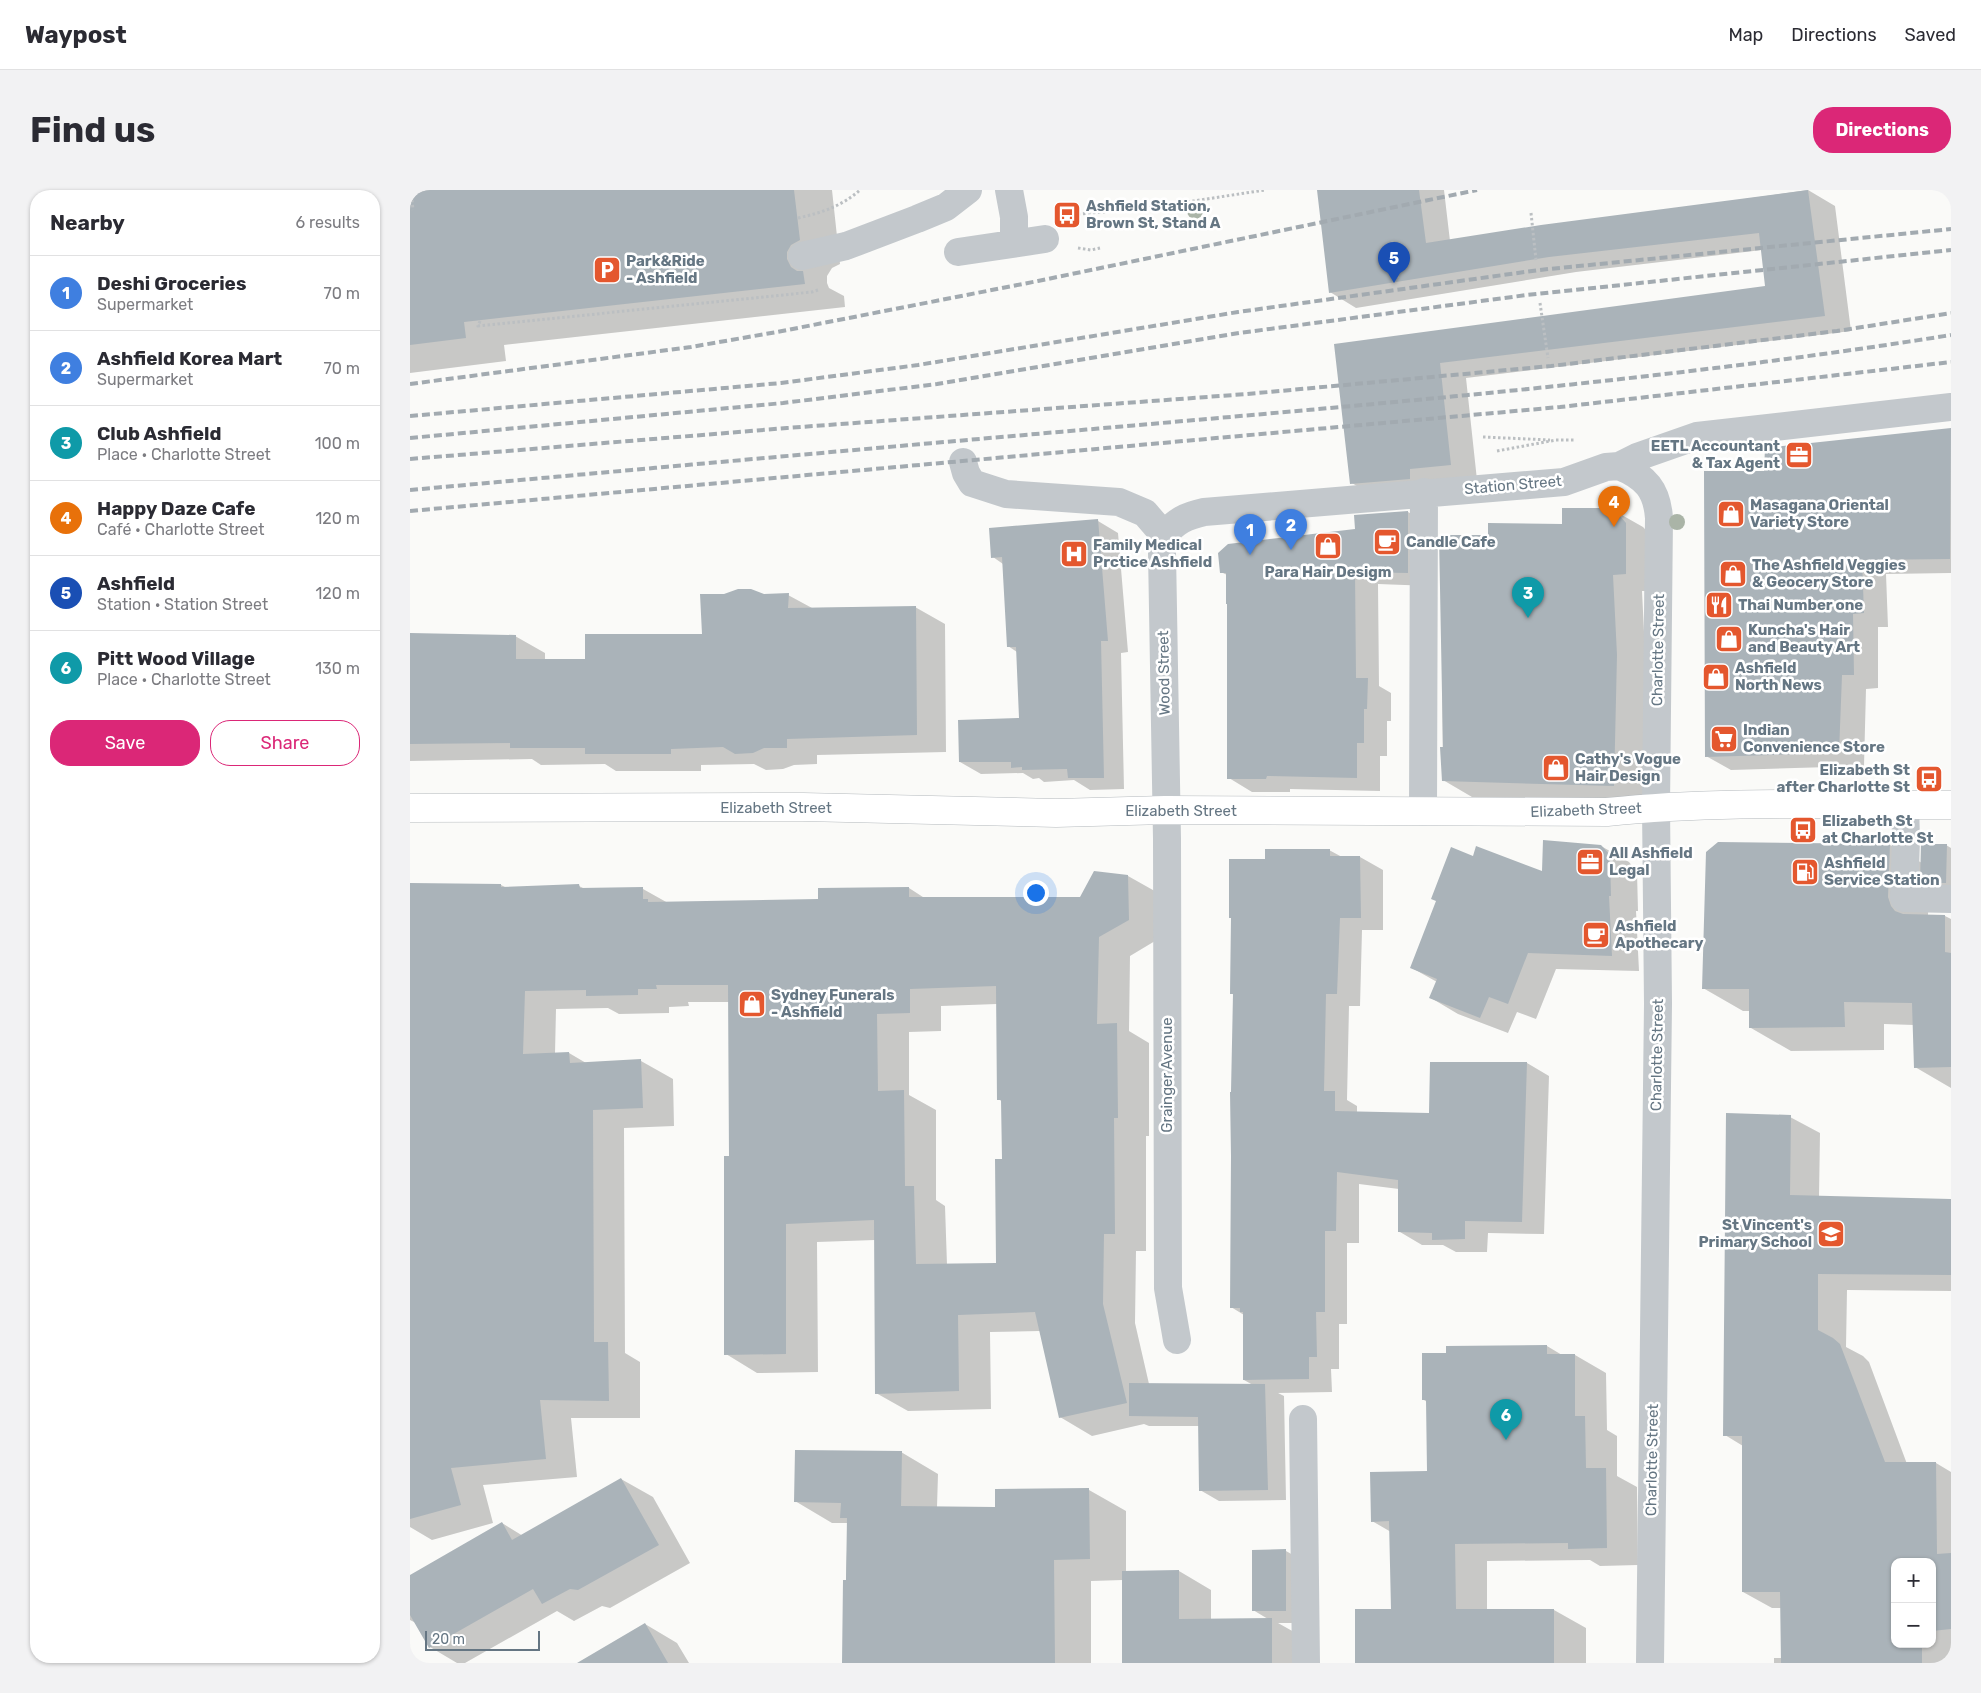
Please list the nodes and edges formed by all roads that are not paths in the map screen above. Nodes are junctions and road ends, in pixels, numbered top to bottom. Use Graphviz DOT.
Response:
graph roads {
  1 [pos="968,190"];
  2 [pos="1009,190"];
  3 [pos="1045,239"];
  4 [pos="1014,243"];
  5 [pos="958,252"];
  6 [pos="802,256"];
  7 [pos="1951,407"];
  8 [pos="963,462"];
  9 [pos="1619,466"];
  10 [pos="1424,492"];
  11 [pos="1164,535"];
  12 [pos="1905,805"];
  13 [pos="1951,805"];
  14 [pos="1656,807"];
  15 [pos="410,808"];
  16 [pos="1165,810"];
  17 [pos="1423,812"];
  18 [pos="1951,899"];
  19 [pos="1177,1340"];
  20 [pos="1303,1419"];
  21 [pos="1306,1663"];
  22 [pos="1650,1663"];
  1 -- 6 [label="street"];
  2 -- 4 [label="street"];
  3 -- 4 [label="street"];
  4 -- 5 [label="street"];
  7 -- 9 [label="street, Station Street"];
  8 -- 11 [label="street"];
  9 -- 10 [label="street, Station Street"];
  9 -- 14 [label="street, Charlotte Street"];
  10 -- 11 [label="street, Station Street"];
  10 -- 17 [label="street"];
  11 -- 16 [label="street, Wood Street"];
  12 -- 13 [label="main road, Elizabeth Street"];
  12 -- 14 [label="main road, Elizabeth Street"];
  12 -- 18 [label="street"];
  14 -- 17 [label="main road, Elizabeth Street"];
  14 -- 22 [label="street, Charlotte Street"];
  15 -- 16 [label="main road, Elizabeth Street"];
  16 -- 17 [label="main road, Elizabeth Street"];
  16 -- 19 [label="street, Grainger Avenue"];
  20 -- 21 [label="street"];
}
